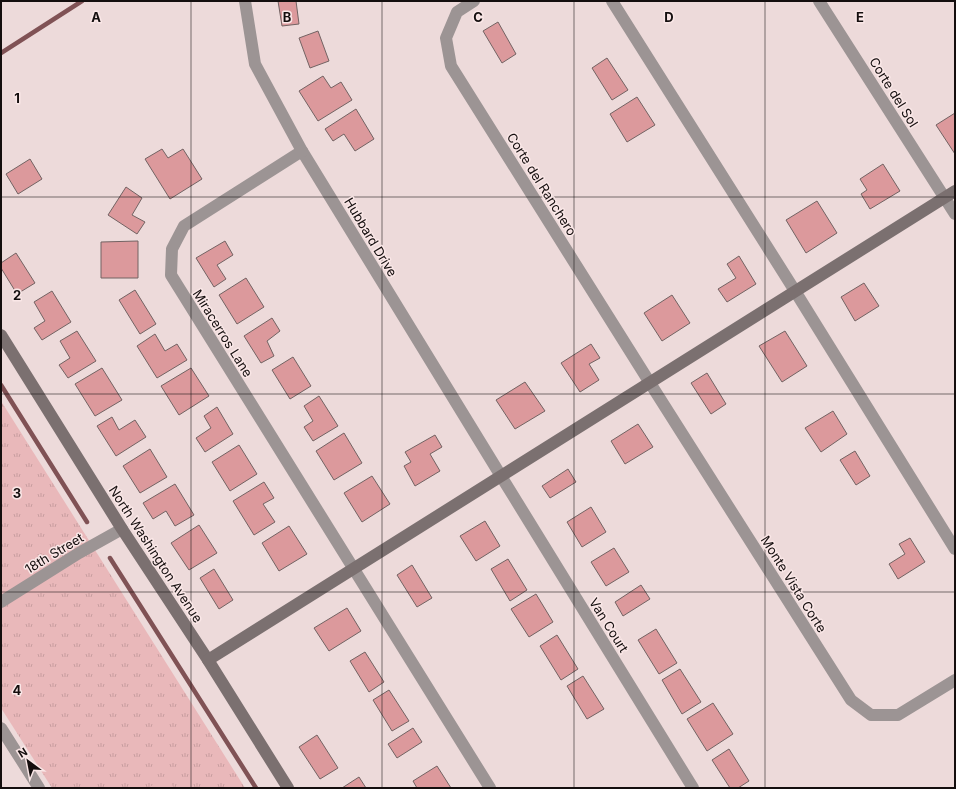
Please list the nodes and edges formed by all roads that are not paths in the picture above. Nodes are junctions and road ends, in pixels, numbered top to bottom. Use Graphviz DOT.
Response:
graph roads {
  1 [pos="245,1"];
  2 [pos="474,1"];
  3 [pos="612,1"];
  4 [pos="819,1"];
  5 [pos="302,151"];
  6 [pos="955,191"];
  7 [pos="944,198"];
  8 [pos="955,214"];
  9 [pos="795,292"];
  10 [pos="1,335"];
  11 [pos="650,383"];
  12 [pos="501,476"];
  13 [pos="122,529"];
  14 [pos="955,549"];
  15 [pos="353,569"];
  16 [pos="1,602"];
  17 [pos="208,660"];
  18 [pos="955,680"];
  19 [pos="1,728"];
  20 [pos="34,786"];
  21 [pos="288,788"];
  22 [pos="490,788"];
  23 [pos="693,788"];
  1 -- 5 [label="street, Hubbard Drive"];
  2 -- 11 [label="street, Corte del Ranchero"];
  3 -- 9 [label="street"];
  4 -- 7 [label="street, Corte del Sol"];
  5 -- 12 [label="street, Hubbard Drive"];
  5 -- 15 [label="street, Miracerros Lane"];
  6 -- 7 [label="street"];
  7 -- 8 [label="street, Corte del Sol"];
  7 -- 9 [label="street"];
  9 -- 11 [label="street"];
  9 -- 14 [label="street"];
  10 -- 13 [label="street, North Washington Avenue"];
  11 -- 12 [label="street"];
  11 -- 18 [label="street, Monte Vista Corte"];
  12 -- 15 [label="street"];
  12 -- 23 [label="street, Van Court"];
  13 -- 16 [label="street, 18th Street"];
  13 -- 17 [label="street, North Washington Avenue"];
  15 -- 17 [label="street"];
  15 -- 22 [label="street"];
  17 -- 21 [label="street, North Washington Avenue"];
  19 -- 20 [label="street"];
}
